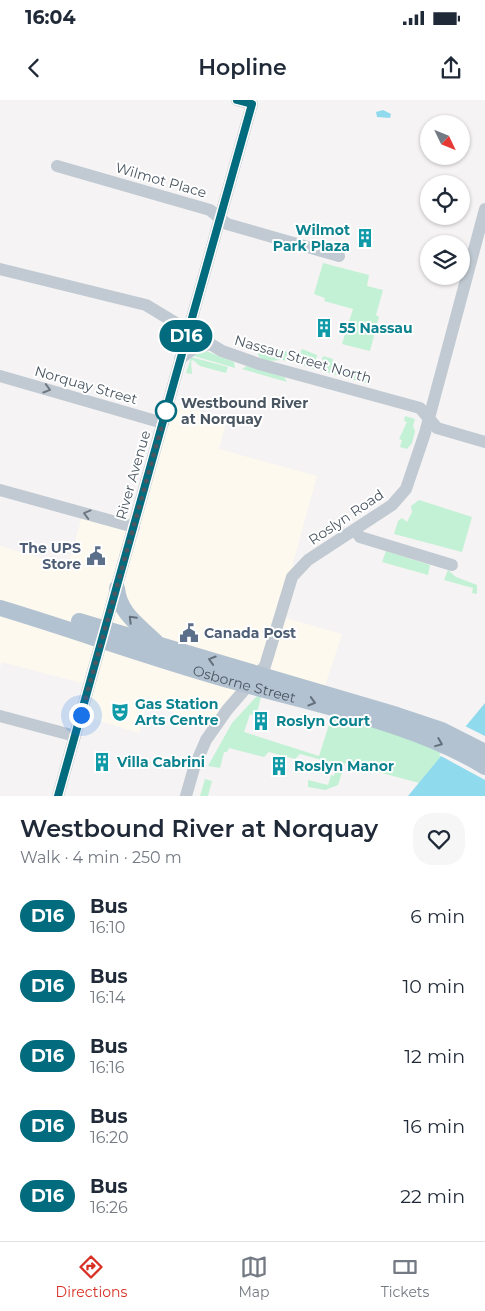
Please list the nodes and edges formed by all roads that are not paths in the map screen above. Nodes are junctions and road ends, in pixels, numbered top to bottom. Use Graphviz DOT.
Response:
graph roads {
  1 [pos="237,100"];
  2 [pos="57,166"];
  3 [pos="485,209"];
  4 [pos="219,218"];
  5 [pos="338,256"];
  6 [pos="0,269"];
  7 [pos="188,330"];
  8 [pos="210,344"];
  9 [pos="180,359"];
  10 [pos="0,376"];
  11 [pos="429,418"];
  12 [pos="163,423"];
  13 [pos="485,442"];
  14 [pos="0,490"];
  15 [pos="134,527"];
  16 [pos="355,530"];
  17 [pos="452,565"];
  18 [pos="117,588"];
  19 [pos="0,599"];
  20 [pos="0,608"];
  21 [pos="104,634"];
  22 [pos="157,644"];
  23 [pos="253,680"];
  24 [pos="0,716"];
  25 [pos="395,721"];
  26 [pos="75,736"];
  27 [pos="485,752"];
  28 [pos="485,767"];
  29 [pos="58,796"];
  30 [pos="186,796"];
  1 -- 4 [label="street, River Avenue"];
  2 -- 4 [label="street, Wilmot Place"];
  3 -- 11 [label="street, Roslyn Road"];
  4 -- 5 [label="street, Wilmot Place"];
  4 -- 7 [label="street, River Avenue"];
  6 -- 7 [label="street, Nassau Street North"];
  7 -- 8 [label="street, Nassau Street North"];
  7 -- 9 [label="street, River Avenue"];
  8 -- 9 [label="street"];
  8 -- 11 [label="street, Nassau Street North"];
  9 -- 12 [label="street, River Avenue"];
  10 -- 12 [label="street, Norquay Street, one-way"];
  11 -- 13 [label="street, Nassau Street North"];
  11 -- 16 [label="street, Roslyn Road"];
  12 -- 15 [label="street, River Avenue"];
  15 -- 14 [label="street, one-way"];
  15 -- 18 [label="street, River Avenue"];
  16 -- 17 [label="street"];
  16 -- 23 [label="street, Roslyn Road"];
  18 -- 21 [label="street, River Avenue"];
  22 -- 18 [label="main road, one-way"];
  19 -- 21 [label="main road, Osborne Street"];
  20 -- 21 [label="main road, Osborne Street"];
  21 -- 22 [label="main road, Osborne Street"];
  21 -- 23 [label="main road, Osborne Street"];
  21 -- 26 [label="street, River Avenue"];
  23 -- 22 [label="main road, Osborne Street, one-way"];
  23 -- 25 [label="main road, Osborne Street"];
  23 -- 30 [label="street, Roslyn Road"];
  24 -- 26 [label="street"];
  25 -- 27 [label="main road, Osborne Street"];
  25 -- 28 [label="main road, Osborne Street, one-way"];
  26 -- 29 [label="street, River Avenue"];
}
